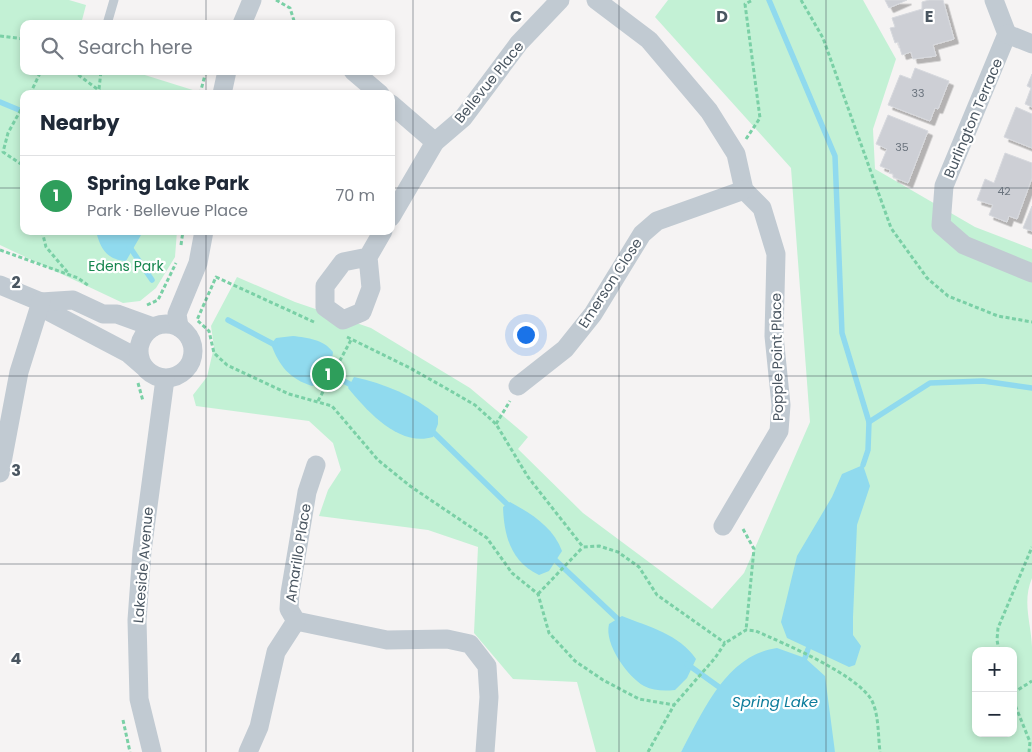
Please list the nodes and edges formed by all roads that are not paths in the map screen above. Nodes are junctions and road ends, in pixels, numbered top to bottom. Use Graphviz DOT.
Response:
graph roads {
  1 [pos="114,0"];
  2 [pos="252,0"];
  3 [pos="560,0"];
  4 [pos="596,0"];
  5 [pos="994,0"];
  6 [pos="108,20"];
  7 [pos="244,20"];
  8 [pos="1007,34"];
  9 [pos="1032,44"];
  10 [pos="226,75"];
  11 [pos="358,75"];
  12 [pos="223,90"];
  13 [pos="375,90"];
  14 [pos="395,107"];
  15 [pos="435,142"];
  16 [pos="744,190"];
  17 [pos="395,210"];
  18 [pos="203,235"];
  19 [pos="381,235"];
  20 [pos="368,257"];
  21 [pos="1032,274"];
  22 [pos="0,285"];
  23 [pos="41,302"];
  24 [pos="153,327"];
  25 [pos="179,327"];
  26 [pos="139,371"];
  27 [pos="166,379"];
  28 [pos="518,386"];
  29 [pos="316,465"];
  30 [pos="0,473"];
  31 [pos="728,518"];
  32 [pos="296,621"];
  33 [pos="152,752"];
  34 [pos="248,752"];
  35 [pos="485,752"];
  1 -- 6 [label="lane"];
  2 -- 7 [label="street"];
  3 -- 15 [label="street, Bellevue Place"];
  4 -- 16 [label="street"];
  5 -- 8 [label="street"];
  8 -- 9 [label="street"];
  8 -- 21 [label="street, Burlington Terrace"];
  10 -- 12 [label="street"];
  11 -- 13 [label="street"];
  14 -- 15 [label="street"];
  15 -- 17 [label="street, Bellevue Place"];
  16 -- 28 [label="street, Emerson Close"];
  16 -- 31 [label="street, Popple Point Place"];
  18 -- 25 [label="street"];
  19 -- 20 [label="street"];
  22 -- 23 [label="street"];
  23 -- 24 [label="street"];
  23 -- 26 [label="street"];
  23 -- 30 [label="street"];
  24 -- 25 [label="street"];
  24 -- 26 [label="street"];
  25 -- 27 [label="street"];
  26 -- 27 [label="street"];
  27 -- 33 [label="street, Lakeside Avenue"];
  29 -- 32 [label="street, Amarillo Place"];
  32 -- 34 [label="street"];
  32 -- 35 [label="street, Amarillo Place"];
}
